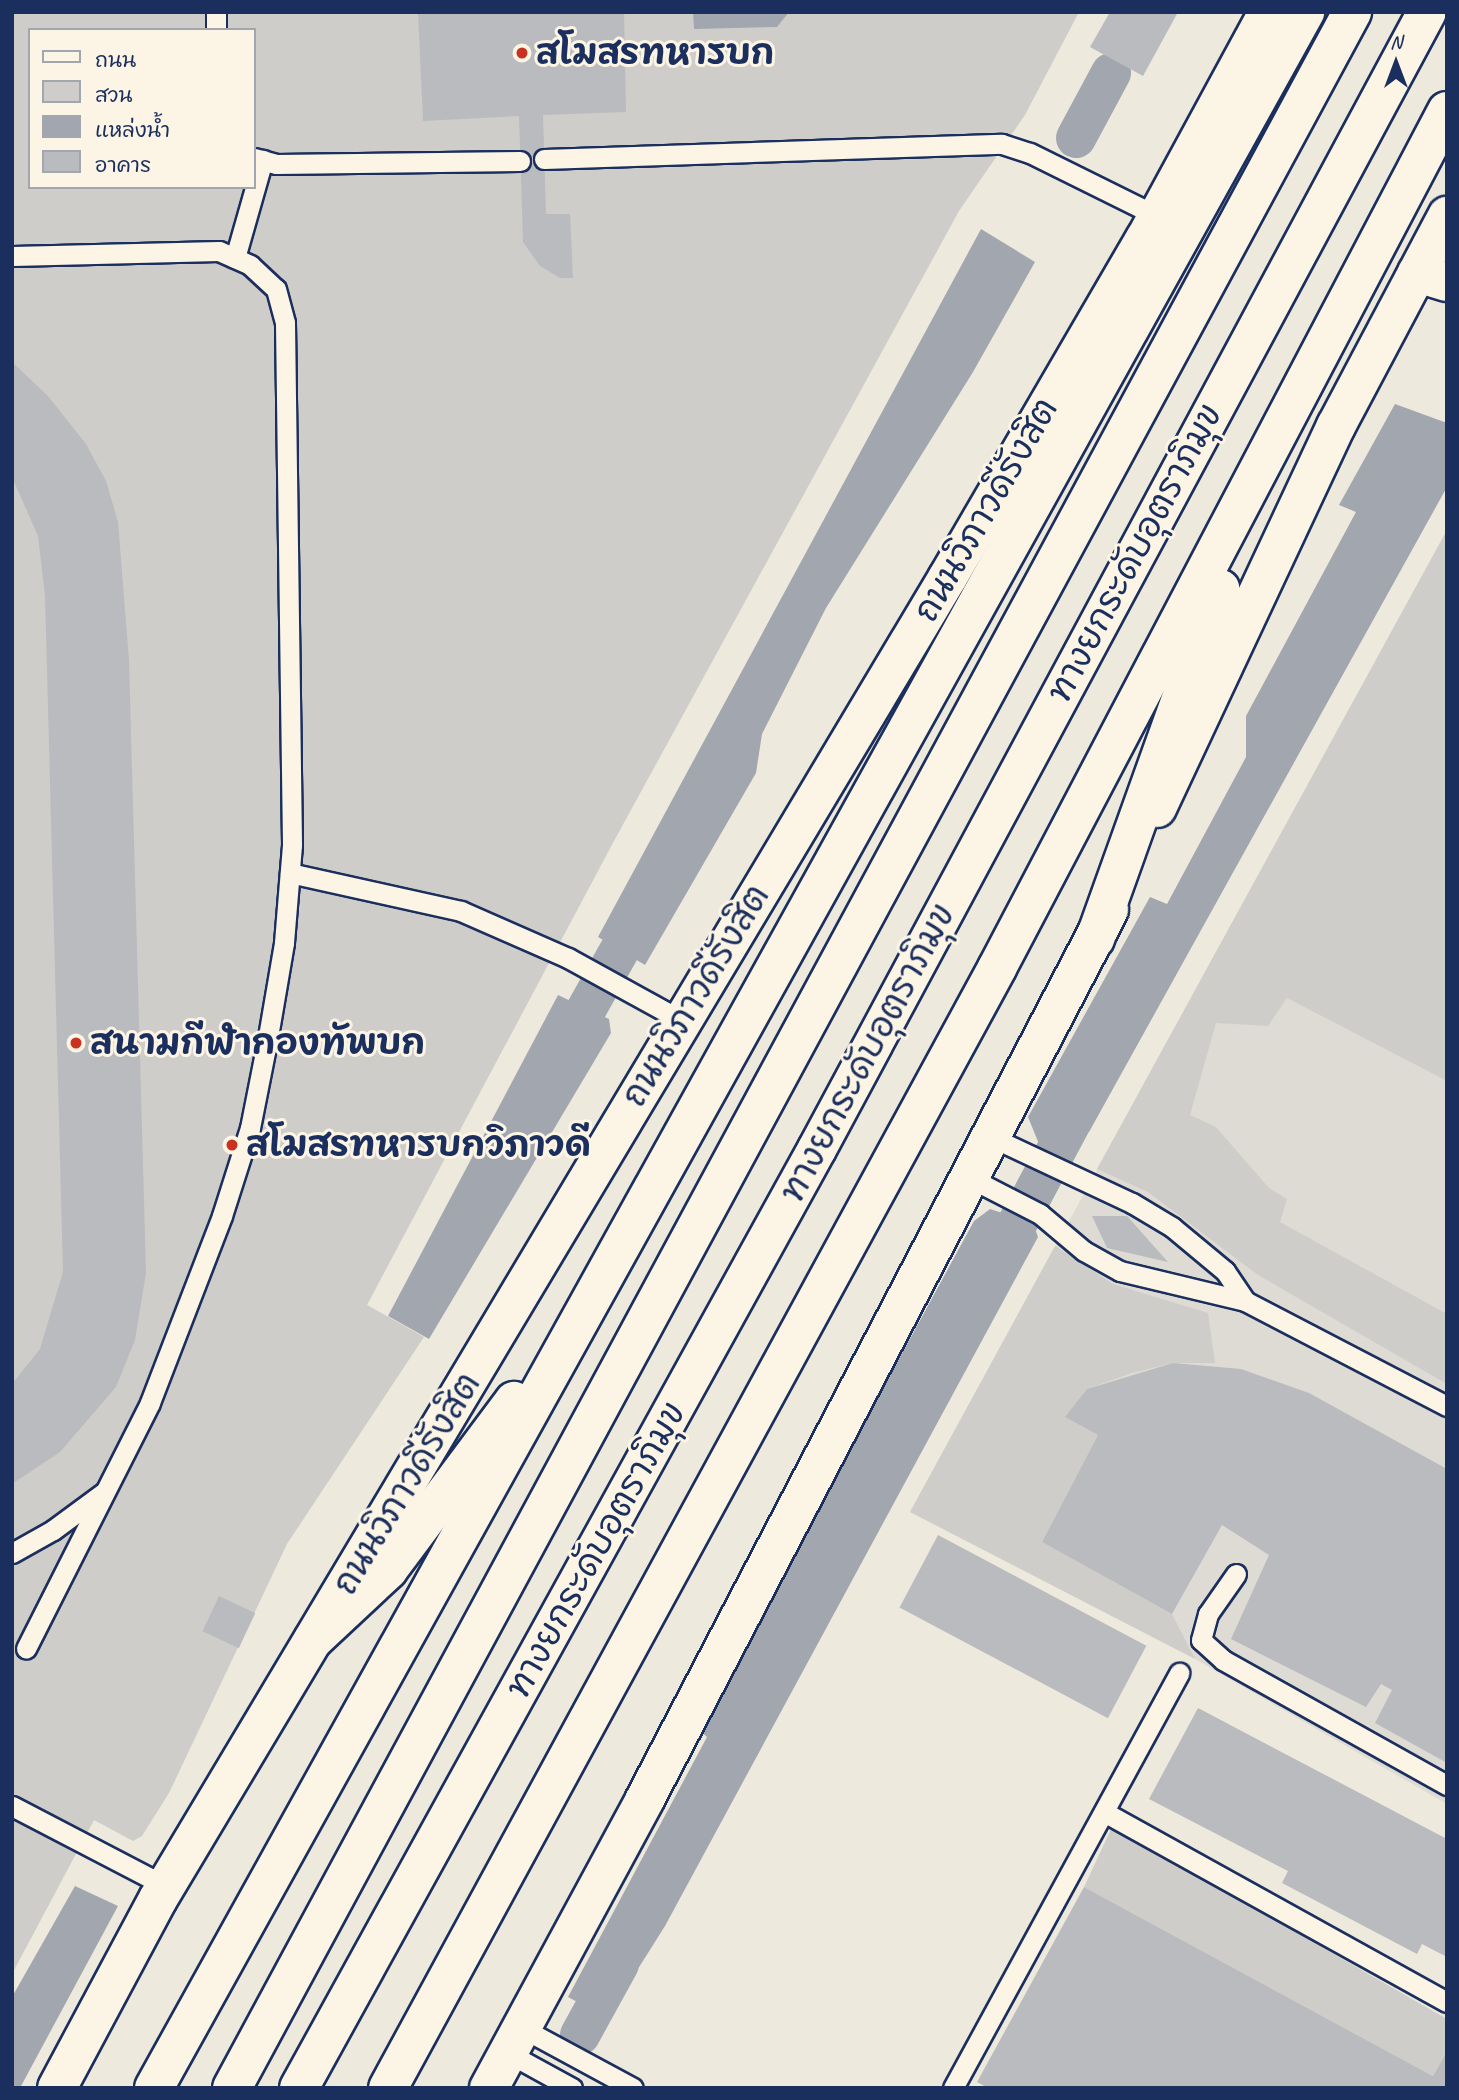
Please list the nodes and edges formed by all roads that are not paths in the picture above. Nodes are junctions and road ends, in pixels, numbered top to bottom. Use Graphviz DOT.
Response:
graph roads {
  1 [pos="1268,12"];
  2 [pos="1305,12"];
  3 [pos="1352,12"];
  4 [pos="1427,12"];
  5 [pos="1447,111"];
  6 [pos="258,159"];
  7 [pos="544,159"];
  8 [pos="520,161"];
  9 [pos="251,189"];
  10 [pos="1157,216"];
  11 [pos="1447,216"];
  12 [pos="12,256"];
  13 [pos="235,258"];
  14 [pos="1432,277"];
  15 [pos="1265,462"];
  16 [pos="290,873"];
  17 [pos="1095,939"];
  18 [pos="681,1020"];
  19 [pos="989,1136"];
  20 [pos="968,1177"];
  21 [pos="1244,1301"];
  22 [pos="552,1367"];
  23 [pos="1447,1406"];
  24 [pos="107,1490"];
  25 [pos="12,1553"];
  26 [pos="1236,1574"];
  27 [pos="313,1640"];
  28 [pos="26,1649"];
  29 [pos="1179,1673"];
  30 [pos="1447,1785"];
  31 [pos="12,1806"];
  32 [pos="1104,1812"];
  33 [pos="166,1886"];
  34 [pos="1447,2001"];
  35 [pos="515,2040"];
  36 [pos="57,2088"];
  37 [pos="154,2088"];
  38 [pos="232,2088"];
  39 [pos="299,2088"];
  40 [pos="388,2088"];
  41 [pos="489,2088"];
  42 [pos="572,2088"];
  43 [pos="633,2088"];
  44 [pos="953,2088"];
  1 -- 10 [label="main road, ถนนวิภาวดีรังสิต"];
  2 -- 22 [label="main road, ถนนวิภาวดีรังสิต"];
  3 -- 38 [label="main road, ทางยกระดับอุตราภิมุข"];
  4 -- 39 [label="main road, ทางยกระดับอุตราภิมุข"];
  5 -- 15 [label="main road"];
  6 -- 8 [label="lane"];
  7 -- 10 [label="lane"];
  9 -- 13 [label="lane"];
  10 -- 18 [label="main road, ถนนวิภาวดีรังสิต"];
  11 -- 14 [label="main road"];
  12 -- 13 [label="lane"];
  13 -- 16 [label="lane"];
  14 -- 17 [label="main road"];
  15 -- 17 [label="main road"];
  15 -- 40 [label="main road"];
  16 -- 18 [label="lane"];
  16 -- 24 [label="lane"];
  17 -- 19 [label="main road"];
  18 -- 27 [label="main road, ถนนวิภาวดีรังสิต"];
  19 -- 20 [label="main road"];
  19 -- 21 [label="lane"];
  20 -- 21 [label="lane"];
  20 -- 35 [label="main road"];
  21 -- 23 [label="lane"];
  22 -- 27 [label="main road"];
  22 -- 37 [label="main road, ถนนวิภาวดีรังสิต"];
  24 -- 25 [label="lane"];
  24 -- 28 [label="lane"];
  26 -- 30 [label="lane"];
  27 -- 33 [label="main road, ถนนวิภาวดีรังสิต"];
  29 -- 32 [label="lane"];
  31 -- 33 [label="lane"];
  32 -- 34 [label="lane"];
  32 -- 44 [label="lane"];
  33 -- 36 [label="main road, ถนนวิภาวดีรังสิต"];
  35 -- 41 [label="main road"];
  35 -- 42 [label="lane"];
  35 -- 43 [label="lane"];
}
